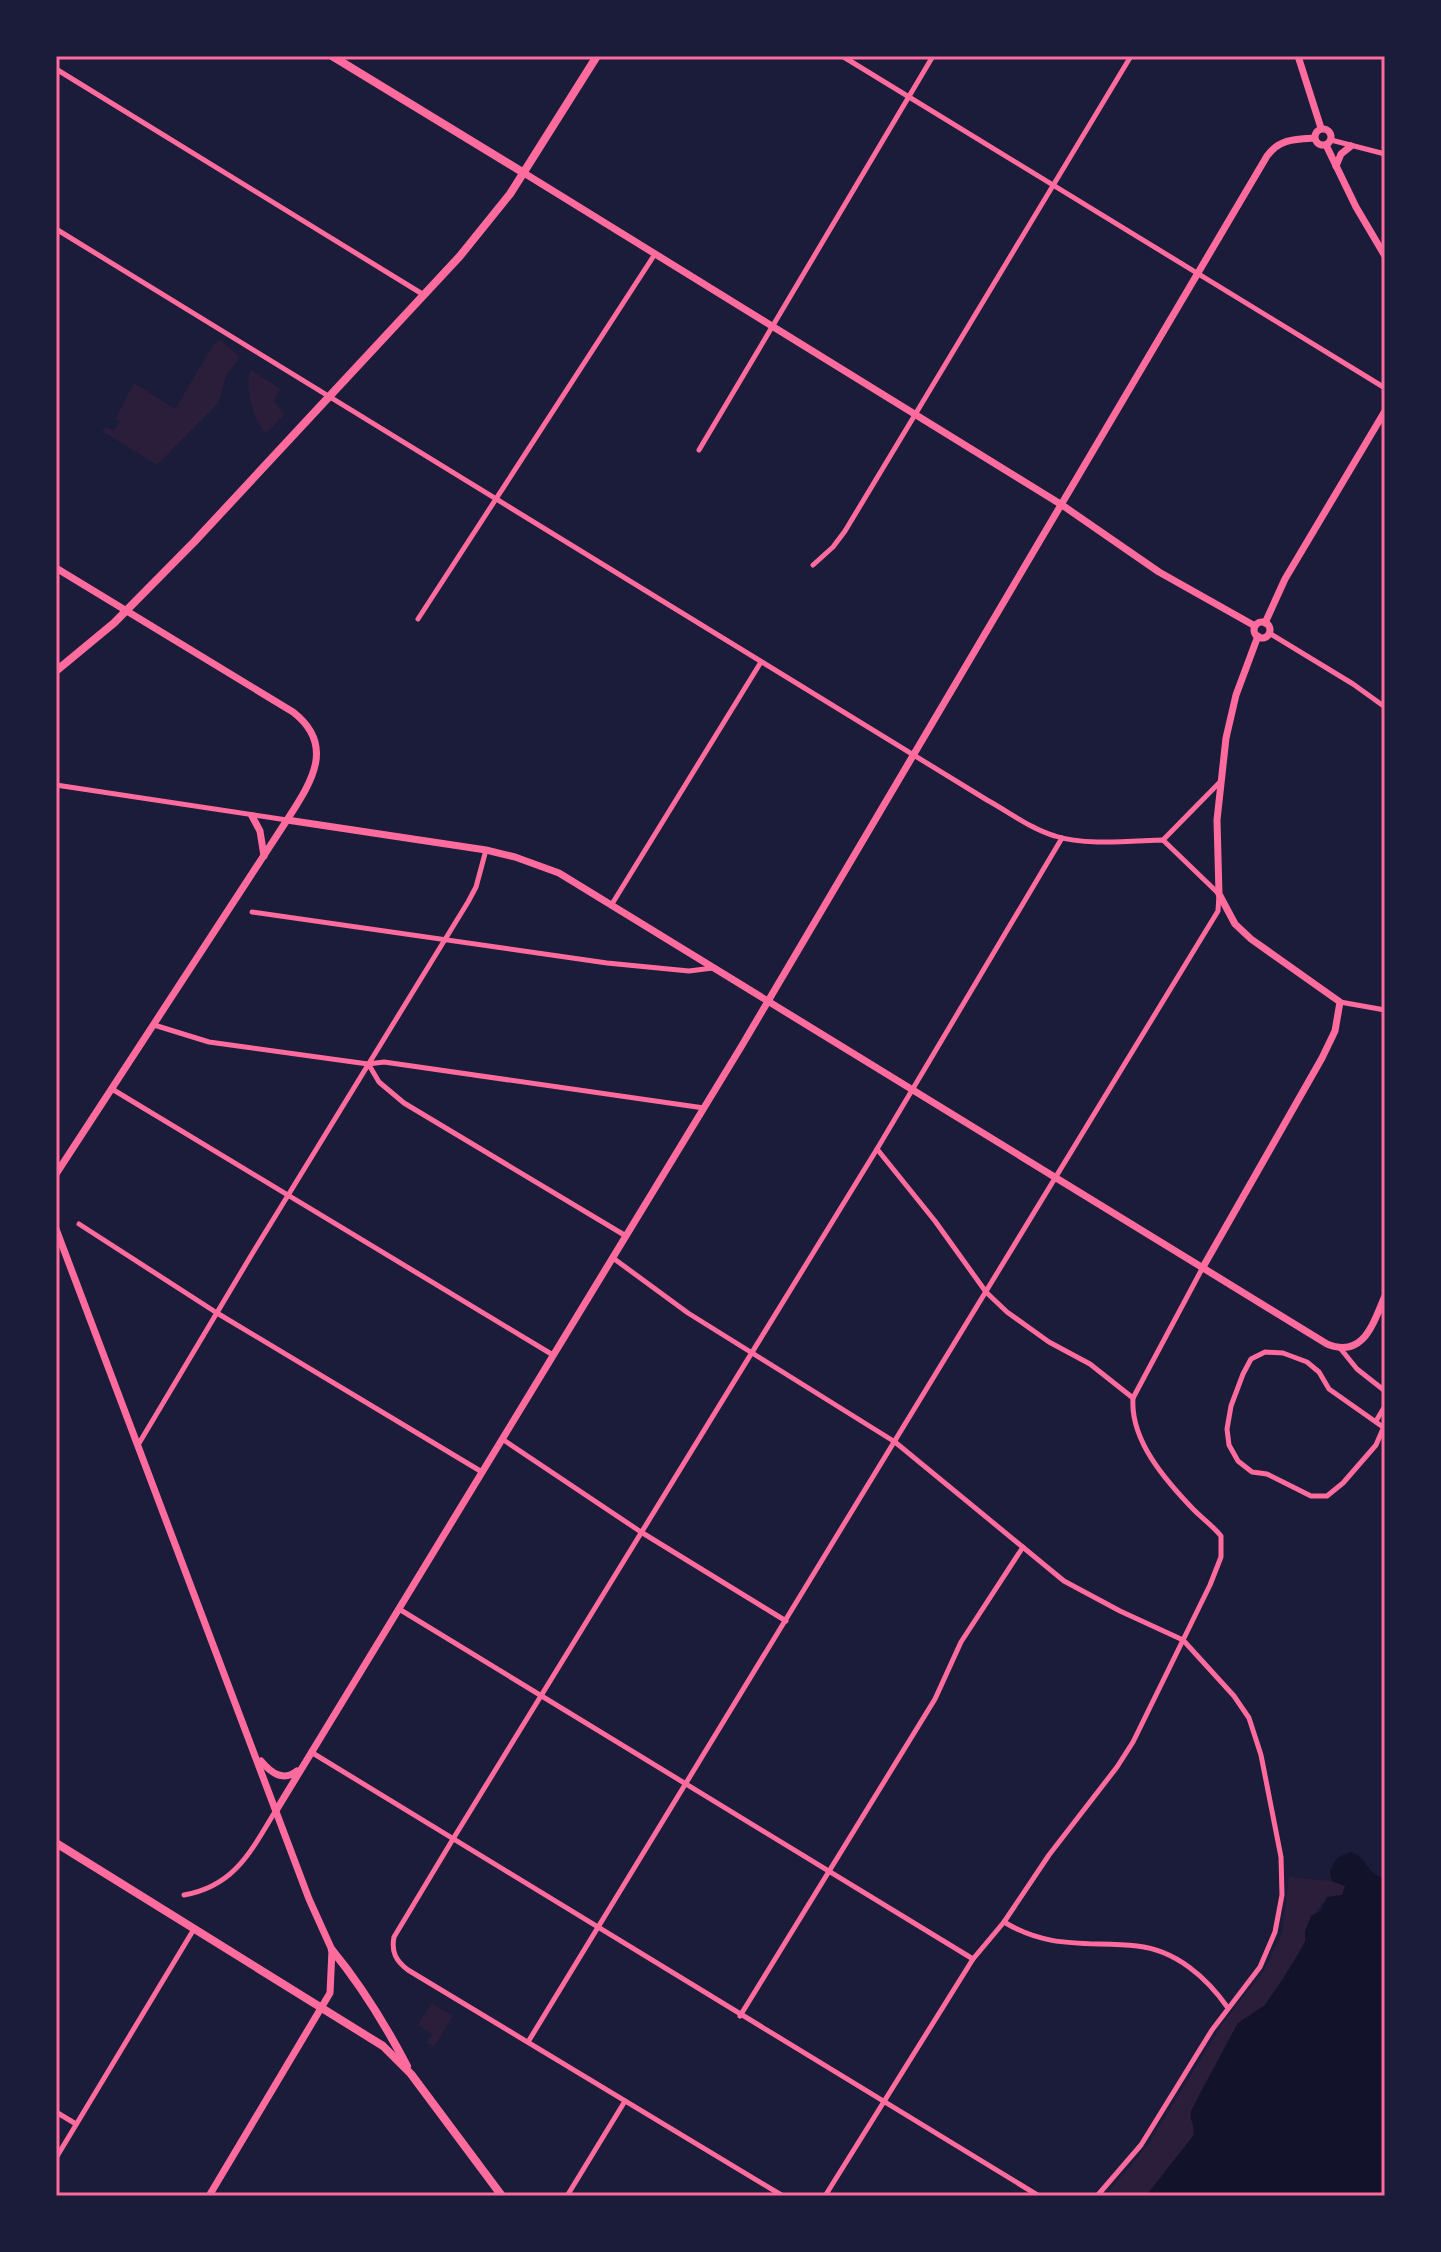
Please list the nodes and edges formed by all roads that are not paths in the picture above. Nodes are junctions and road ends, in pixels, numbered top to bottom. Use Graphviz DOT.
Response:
graph roads {
  1 [pos="332,56"];
  2 [pos="597,56"];
  3 [pos="842,56"];
  4 [pos="933,56"];
  5 [pos="1131,56"];
  6 [pos="1298,56"];
  7 [pos="56,69"];
  8 [pos="909,97"];
  9 [pos="1321,128"];
  10 [pos="1314,138"];
  11 [pos="1328,142"];
  12 [pos="1351,146"];
  13 [pos="1385,154"];
  14 [pos="1336,166"];
  15 [pos="524,173"];
  16 [pos="1053,185"];
  17 [pos="56,229"];
  18 [pos="655,254"];
  19 [pos="1385,256"];
  20 [pos="1198,273"];
  21 [pos="424,295"];
  22 [pos="772,328"];
  23 [pos="1385,388"];
  24 [pos="329,398"];
  25 [pos="1385,411"];
  26 [pos="914,416"];
  27 [pos="699,450"];
  28 [pos="496,499"];
  29 [pos="1062,505"];
  30 [pos="813,565"];
  31 [pos="56,568"];
  32 [pos="125,612"];
  33 [pos="418,619"];
  34 [pos="1265,623"];
  35 [pos="1255,626"];
  36 [pos="1269,633"];
  37 [pos="1258,636"];
  38 [pos="761,662"];
  39 [pos="56,671"];
  40 [pos="1385,707"];
  41 [pos="915,756"];
  42 [pos="1220,782"];
  43 [pos="56,785"];
  44 [pos="252,816"];
  45 [pos="287,820"];
  46 [pos="1062,838"];
  47 [pos="1163,840"];
  48 [pos="486,850"];
  49 [pos="264,856"];
  50 [pos="1219,894"];
  51 [pos="612,904"];
  52 [pos="252,912"];
  53 [pos="445,939"];
  54 [pos="713,968"];
  55 [pos="769,1000"];
  56 [pos="1340,1002"];
  57 [pos="1385,1010"];
  58 [pos="154,1025"];
  59 [pos="368,1064"];
  60 [pos="112,1089"];
  61 [pos="912,1090"];
  62 [pos="704,1108"];
  63 [pos="877,1149"];
  64 [pos="56,1174"];
  65 [pos="1057,1177"];
  66 [pos="289,1194"];
  67 [pos="79,1224"];
  68 [pos="56,1229"];
  69 [pos="626,1236"];
  70 [pos="613,1258"];
  71 [pos="1203,1267"];
  72 [pos="986,1292"];
  73 [pos="1385,1296"];
  74 [pos="217,1313"];
  75 [pos="1340,1347"];
  76 [pos="752,1353"];
  77 [pos="553,1355"];
  78 [pos="1385,1391"];
  79 [pos="1133,1398"];
  80 [pos="1385,1406"];
  81 [pos="1376,1421"];
  82 [pos="1384,1425"];
  83 [pos="502,1439"];
  84 [pos="895,1442"];
  85 [pos="138,1446"];
  86 [pos="482,1472"];
  87 [pos="641,1532"];
  88 [pos="1023,1547"];
  89 [pos="399,1609"];
  90 [pos="786,1621"];
  91 [pos="1183,1640"];
  92 [pos="541,1696"];
  93 [pos="311,1752"];
  94 [pos="257,1756"];
  95 [pos="302,1767"];
  96 [pos="684,1784"];
  97 [pos="277,1809"];
  98 [pos="453,1839"];
  99 [pos="56,1843"];
  100 [pos="829,1872"];
  101 [pos="184,1895"];
  102 [pos="1004,1922"];
  103 [pos="596,1926"];
  104 [pos="194,1928"];
  105 [pos="332,1950"];
  106 [pos="973,1959"];
  107 [pos="321,2008"];
  108 [pos="1228,2008"];
  109 [pos="740,2016"];
  110 [pos="528,2042"];
  111 [pos="411,2074"];
  112 [pos="625,2101"];
  113 [pos="885,2101"];
  114 [pos="56,2112"];
  115 [pos="76,2125"];
  116 [pos="56,2158"];
  117 [pos="209,2196"];
  118 [pos="502,2196"];
  119 [pos="567,2196"];
  120 [pos="783,2196"];
  121 [pos="825,2196"];
  122 [pos="1039,2196"];
  123 [pos="1097,2196"];
  1 -- 15 [label="main road"];
  2 -- 15 [label="main road"];
  3 -- 8 [label="street"];
  4 -- 8 [label="street"];
  5 -- 16 [label="street"];
  6 -- 9 [label="street"];
  7 -- 21 [label="street"];
  8 -- 16 [label="street"];
  8 -- 22 [label="street"];
  9 -- 10 [label="street"];
  9 -- 11 [label="street"];
  10 -- 11 [label="street"];
  10 -- 20 [label="street"];
  11 -- 12 [label="street"];
  11 -- 14 [label="street"];
  12 -- 13 [label="street"];
  12 -- 14 [label="street"];
  14 -- 19 [label="street"];
  15 -- 18 [label="street"];
  15 -- 21 [label="main road"];
  16 -- 20 [label="street"];
  16 -- 26 [label="street"];
  17 -- 24 [label="street"];
  18 -- 22 [label="street"];
  18 -- 28 [label="street"];
  20 -- 23 [label="street"];
  20 -- 29 [label="street"];
  21 -- 24 [label="main road"];
  22 -- 26 [label="street"];
  22 -- 27 [label="street"];
  24 -- 28 [label="street"];
  24 -- 32 [label="main road"];
  25 -- 34 [label="street"];
  26 -- 29 [label="street"];
  26 -- 30 [label="street"];
  28 -- 33 [label="street"];
  28 -- 38 [label="street"];
  29 -- 35 [label="street"];
  29 -- 41 [label="street"];
  31 -- 32 [label="street"];
  32 -- 39 [label="main road"];
  32 -- 45 [label="street"];
  34 -- 35 [label="street"];
  34 -- 36 [label="street"];
  35 -- 37 [label="street"];
  36 -- 37 [label="street"];
  36 -- 40 [label="street"];
  37 -- 42 [label="street"];
  38 -- 41 [label="street"];
  38 -- 51 [label="street"];
  41 -- 46 [label="street"];
  41 -- 55 [label="street"];
  42 -- 47 [label="street"];
  42 -- 50 [label="street"];
  43 -- 44 [label="street"];
  44 -- 45 [label="street"];
  44 -- 49 [label="street"];
  45 -- 48 [label="street"];
  45 -- 49 [label="street"];
  46 -- 47 [label="street"];
  46 -- 61 [label="street"];
  47 -- 50 [label="street"];
  48 -- 51 [label="street"];
  48 -- 53 [label="street"];
  49 -- 58 [label="street"];
  50 -- 56 [label="street"];
  50 -- 65 [label="street"];
  51 -- 54 [label="street"];
  52 -- 53 [label="street"];
  53 -- 54 [label="street"];
  53 -- 59 [label="street"];
  54 -- 55 [label="street"];
  55 -- 61 [label="street"];
  55 -- 62 [label="street"];
  56 -- 57 [label="street"];
  56 -- 71 [label="street"];
  58 -- 59 [label="street"];
  58 -- 60 [label="street"];
  59 -- 62 [label="street"];
  59 -- 66 [label="street"];
  59 -- 69 [label="street"];
  60 -- 64 [label="street"];
  60 -- 66 [label="street"];
  61 -- 63 [label="street"];
  61 -- 65 [label="street"];
  62 -- 69 [label="street"];
  63 -- 72 [label="street"];
  63 -- 76 [label="street"];
  65 -- 71 [label="street"];
  65 -- 72 [label="street"];
  66 -- 74 [label="street"];
  66 -- 77 [label="street"];
  67 -- 74 [label="street"];
  68 -- 85 [label="street"];
  69 -- 70 [label="street"];
  70 -- 76 [label="street"];
  70 -- 77 [label="street"];
  71 -- 75 [label="street"];
  71 -- 79 [label="street"];
  72 -- 79 [label="street"];
  72 -- 84 [label="street"];
  73 -- 75 [label="street"];
  74 -- 85 [label="street"];
  74 -- 86 [label="street"];
  75 -- 78 [label="street"];
  76 -- 84 [label="street"];
  76 -- 87 [label="street"];
  77 -- 83 [label="street"];
  79 -- 91 [label="street"];
  80 -- 81 [label="street"];
  81 -- 82 [label="street"];
  81 -- 82 [label="street"];
  83 -- 86 [label="street"];
  83 -- 87 [label="street"];
  84 -- 88 [label="street"];
  84 -- 90 [label="street"];
  85 -- 94 [label="street"];
  86 -- 89 [label="street"];
  87 -- 90 [label="street"];
  87 -- 92 [label="street"];
  88 -- 91 [label="street"];
  88 -- 100 [label="street"];
  89 -- 92 [label="street"];
  89 -- 93 [label="street"];
  90 -- 96 [label="street"];
  91 -- 102 [label="street"];
  91 -- 108 [label="street"];
  92 -- 96 [label="street"];
  92 -- 98 [label="street"];
  93 -- 95 [label="street"];
  93 -- 98 [label="street"];
  94 -- 95 [label="street"];
  94 -- 97 [label="street"];
  95 -- 97 [label="street"];
  96 -- 100 [label="street"];
  96 -- 103 [label="street"];
  97 -- 101 [label="street"];
  97 -- 105 [label="street"];
  98 -- 103 [label="street"];
  98 -- 110 [label="street"];
  99 -- 104 [label="main road"];
  100 -- 106 [label="street"];
  100 -- 109 [label="street"];
  102 -- 106 [label="street"];
  102 -- 108 [label="street"];
  103 -- 109 [label="street"];
  103 -- 110 [label="street"];
  104 -- 107 [label="main road"];
  104 -- 115 [label="street"];
  105 -- 107 [label="street"];
  105 -- 111 [label="main road"];
  106 -- 113 [label="street"];
  107 -- 111 [label="main road"];
  107 -- 117 [label="street"];
  108 -- 123 [label="street"];
  109 -- 113 [label="street"];
  110 -- 112 [label="street"];
  111 -- 118 [label="main road"];
  112 -- 119 [label="street"];
  112 -- 120 [label="street"];
  113 -- 121 [label="street"];
  113 -- 122 [label="street"];
  114 -- 115 [label="street"];
  115 -- 116 [label="street"];
}
